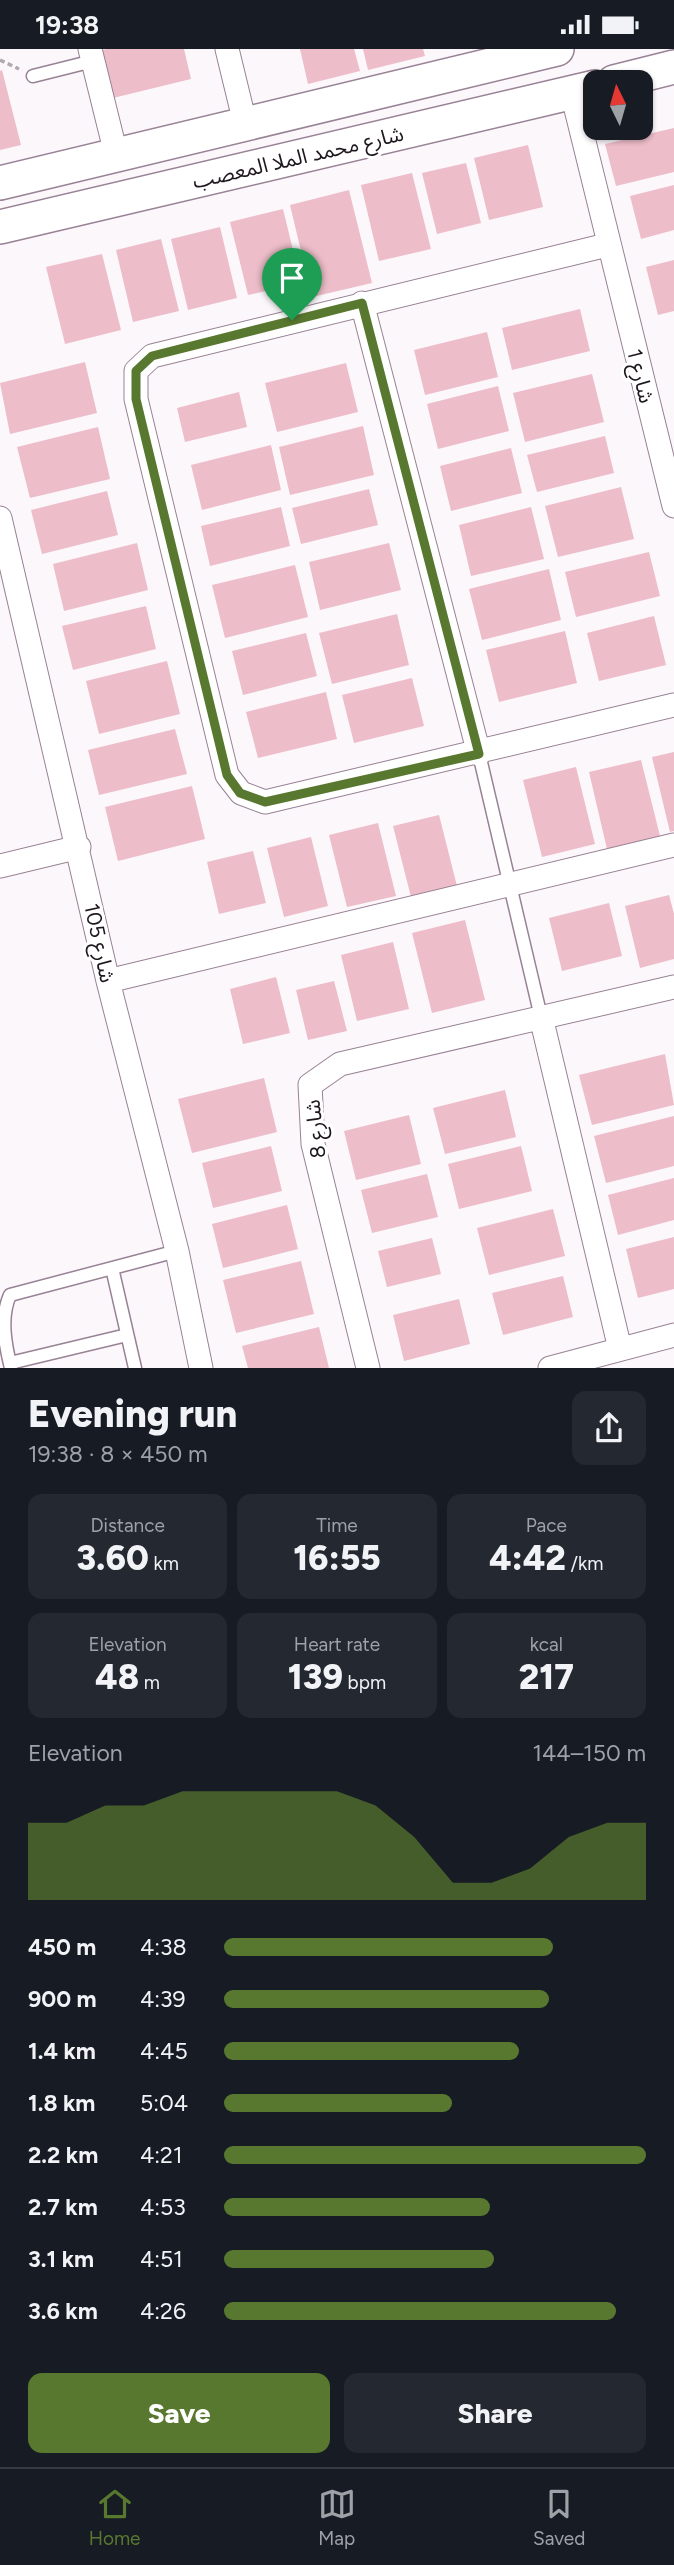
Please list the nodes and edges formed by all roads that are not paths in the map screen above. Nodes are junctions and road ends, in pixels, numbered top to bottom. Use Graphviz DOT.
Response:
graph roads {
  1 [pos="227,49"];
  2 [pos="557,49"];
  3 [pos="91,55"];
  4 [pos="674,67"];
  5 [pos="653,72"];
  6 [pos="33,76"];
  7 [pos="583,90"];
  8 [pos="245,123"];
  9 [pos="591,140"];
  10 [pos="109,156"];
  11 [pos="0,183"];
  12 [pos="104,202"];
  13 [pos="0,226"];
  14 [pos="607,245"];
  15 [pos="362,303"];
  16 [pos="674,506"];
  17 [pos="0,518"];
  18 [pos="8,584"];
  19 [pos="674,705"];
  20 [pos="479,754"];
  21 [pos="674,845"];
  22 [pos="79,848"];
  23 [pos="0,866"];
  24 [pos="510,884"];
  25 [pos="108,981"];
  26 [pos="674,986"];
  27 [pos="541,1017"];
  28 [pos="177,1251"];
  29 [pos="112,1268"];
  30 [pos="127,1335"];
  31 [pos="674,1335"];
  32 [pos="620,1349"];
  33 [pos="10,1366"];
  34 [pos="135,1368"];
  35 [pos="201,1368"];
  36 [pos="369,1368"];
  37 [pos="550,1368"];
  1 -- 8 [label="street"];
  2 -- 8 [label="street"];
  3 -- 6 [label="lane"];
  3 -- 10 [label="street"];
  4 -- 5 [label="street"];
  7 -- 12 [label="street, شارع محمد الملا المعصب"];
  8 -- 10 [label="street"];
  9 -- 14 [label="street, شارع 1"];
  10 -- 11 [label="street"];
  10 -- 12 [label="street"];
  12 -- 13 [label="street, شارع محمد الملا المعصب"];
  14 -- 15 [label="street"];
  14 -- 16 [label="street, شارع 1"];
  15 -- 20 [label="street"];
  15 -- 20 [label="street"];
  17 -- 18 [label="street, شارع 105"];
  18 -- 22 [label="street, شارع 105"];
  19 -- 20 [label="street"];
  20 -- 24 [label="lane"];
  21 -- 24 [label="street"];
  22 -- 23 [label="street"];
  22 -- 25 [label="street, شارع 105"];
  24 -- 25 [label="street"];
  24 -- 27 [label="lane"];
  25 -- 28 [label="street, شارع 105"];
  26 -- 27 [label="street, شارع 8"];
  27 -- 32 [label="street"];
  27 -- 36 [label="street, شارع 8"];
  28 -- 29 [label="lane"];
  28 -- 35 [label="street, شارع 105"];
  29 -- 30 [label="lane"];
  29 -- 33 [label="lane"];
  30 -- 33 [label="lane"];
  30 -- 34 [label="lane"];
  31 -- 32 [label="street"];
  32 -- 37 [label="street"];
}
